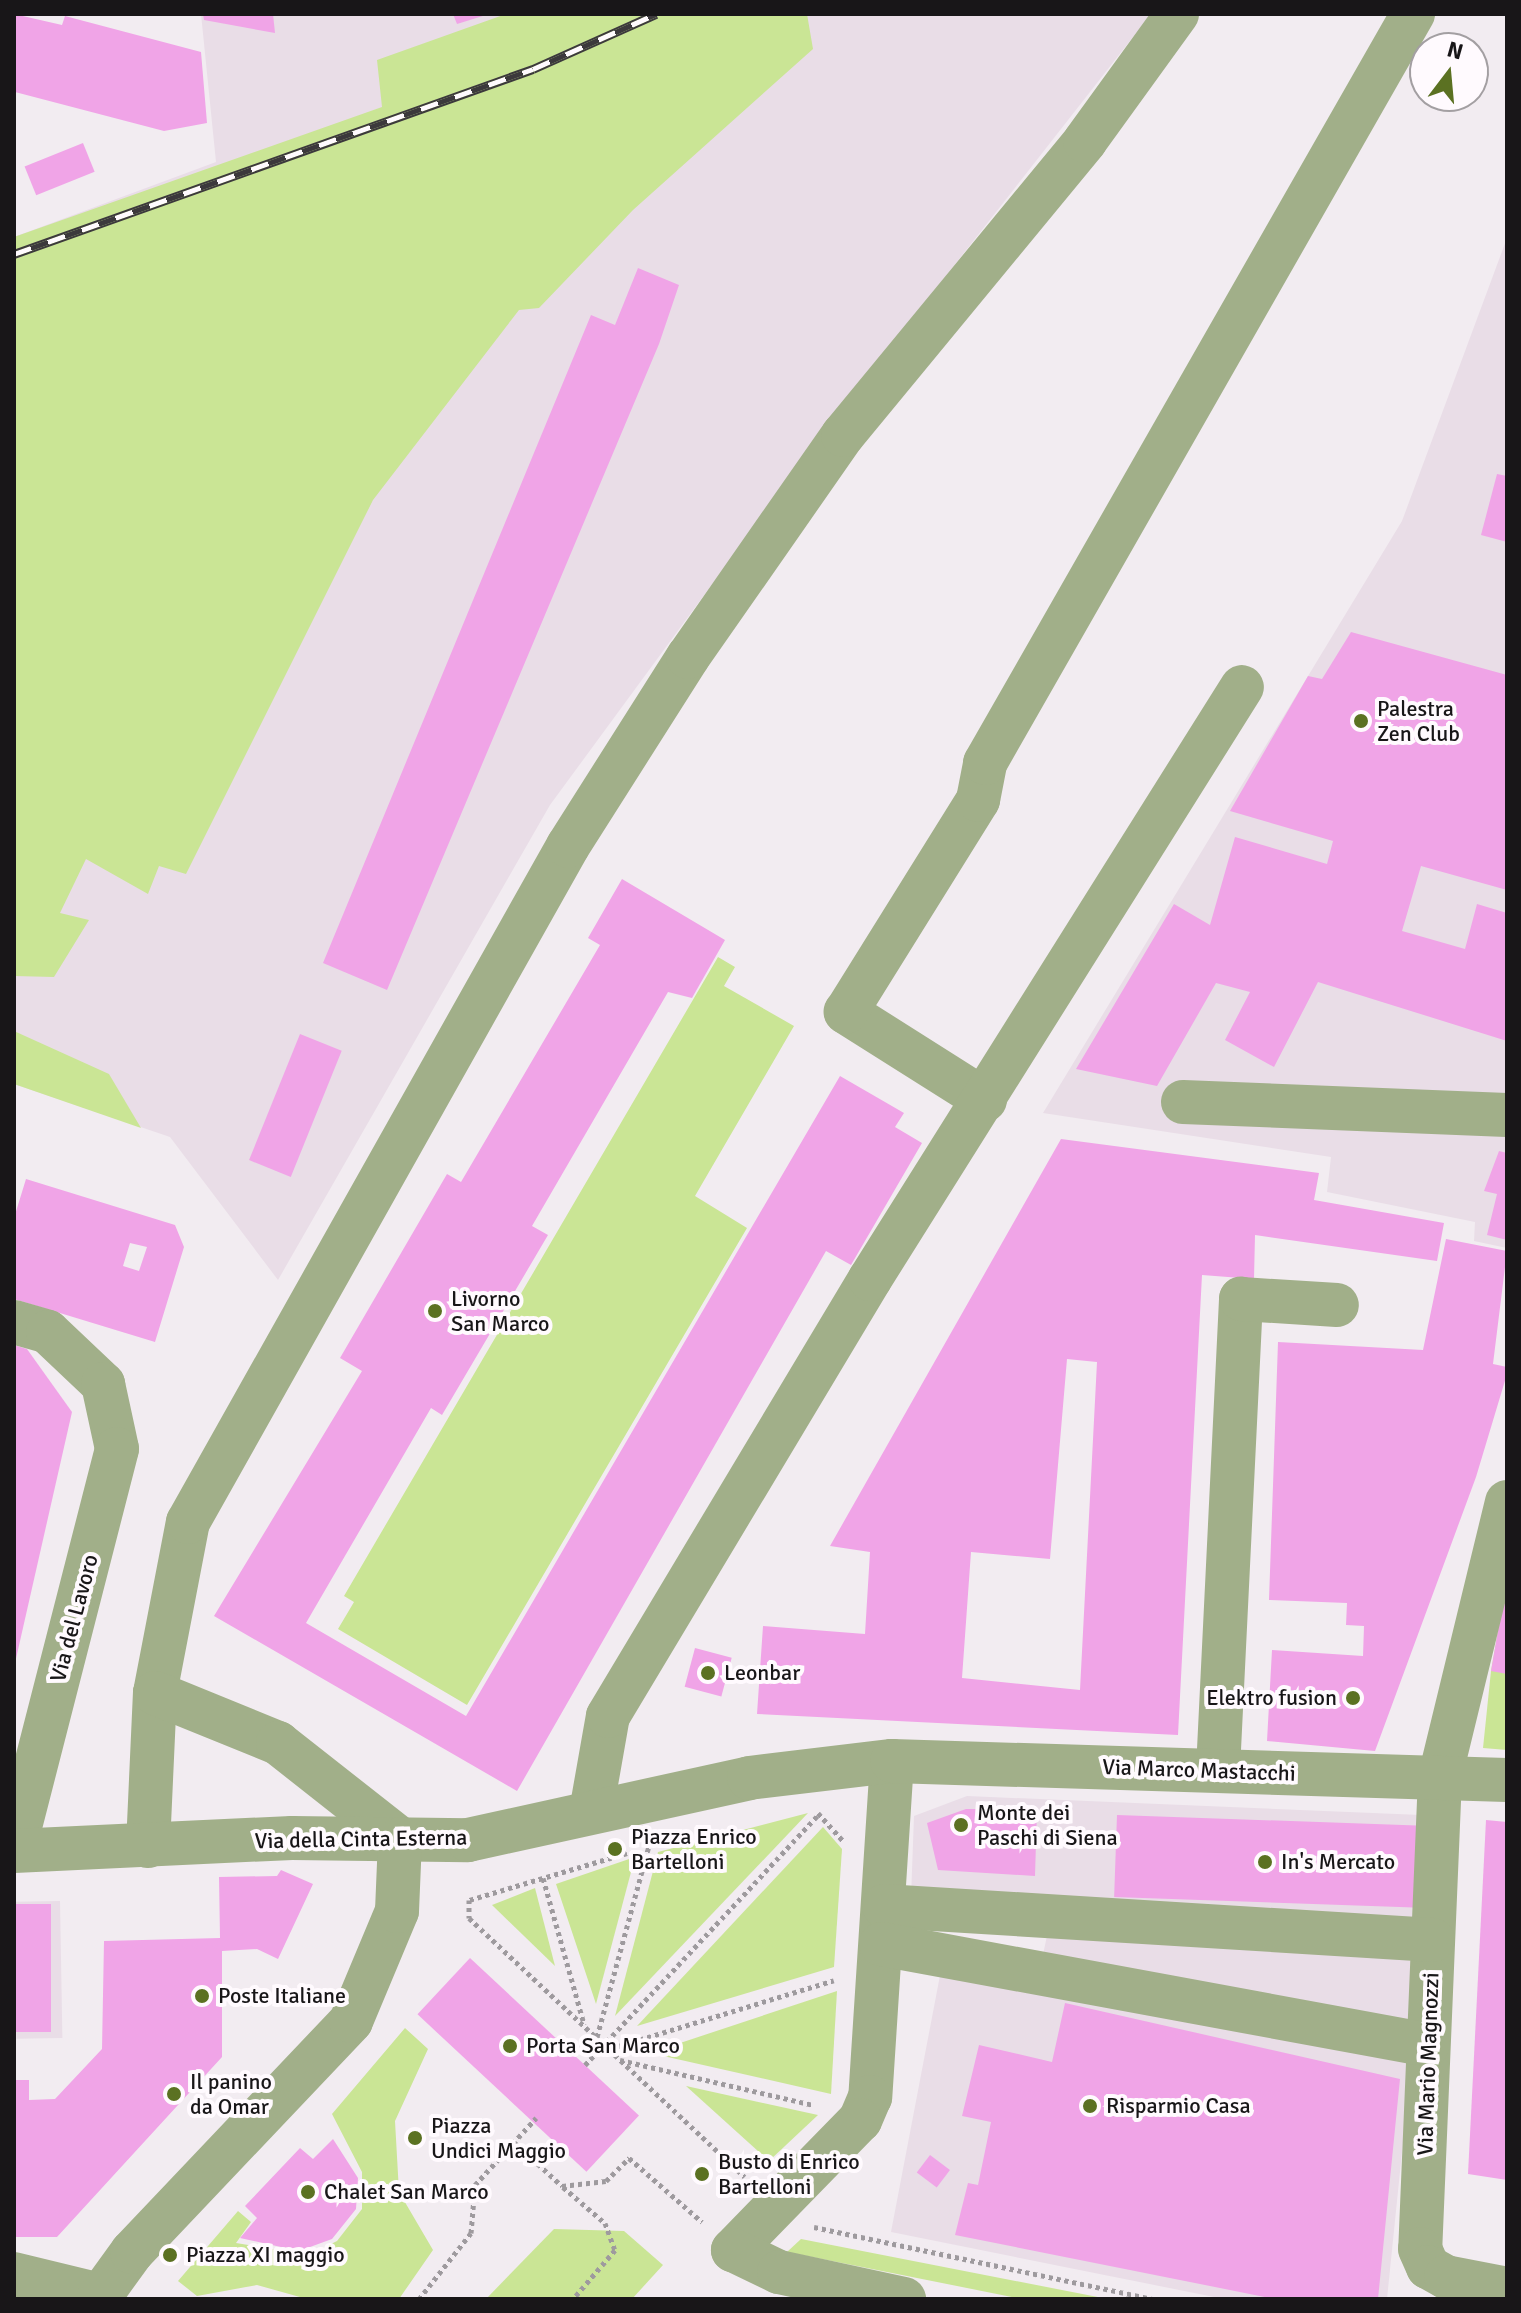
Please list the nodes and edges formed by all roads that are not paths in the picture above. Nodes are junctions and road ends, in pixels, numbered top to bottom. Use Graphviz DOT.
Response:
graph roads {
  1 [pos="1177,14"];
  2 [pos="1413,14"];
  3 [pos="1242,687"];
  4 [pos="985,1100"];
  5 [pos="1183,1102"];
  6 [pos="1507,1115"];
  7 [pos="1337,1305"];
  8 [pos="14,1322"];
  9 [pos="1507,1502"];
  10 [pos="155,1693"];
  11 [pos="892,1761"];
  12 [pos="1218,1770"];
  13 [pos="1440,1777"];
  14 [pos="1507,1780"];
  15 [pos="591,1812"];
  16 [pos="400,1839"];
  17 [pos="148,1846"];
  18 [pos="14,1850"];
  19 [pos="882,1925"];
  20 [pos="1433,1940"];
  21 [pos="1428,2045"];
  22 [pos="14,2274"];
  23 [pos="1507,2289"];
  24 [pos="99,2297"];
  25 [pos="904,2299"];
  1 -- 10 [label="street"];
  2 -- 4 [label="street"];
  3 -- 4 [label="street"];
  4 -- 15 [label="street"];
  5 -- 6 [label="street"];
  7 -- 12 [label="street"];
  8 -- 18 [label="street, Via del Lavoro"];
  9 -- 13 [label="street, Via Mario Magnozzi"];
  10 -- 16 [label="street"];
  10 -- 17 [label="street"];
  11 -- 12 [label="street, Via Marco Mastacchi"];
  11 -- 15 [label="street, Via della Cinta Esterna"];
  11 -- 19 [label="street"];
  12 -- 13 [label="street, Via Marco Mastacchi"];
  13 -- 14 [label="street, Via Marco Mastacchi"];
  13 -- 20 [label="street, Via Mario Magnozzi"];
  15 -- 16 [label="street, Via della Cinta Esterna"];
  16 -- 17 [label="street, Via della Cinta Esterna"];
  16 -- 24 [label="street"];
  17 -- 18 [label="street, Via della Cinta Esterna"];
  19 -- 20 [label="street"];
  19 -- 21 [label="street"];
  19 -- 25 [label="street"];
  20 -- 21 [label="street, Via Mario Magnozzi"];
  21 -- 23 [label="street, Via Mario Magnozzi"];
  22 -- 24 [label="street"];
}
